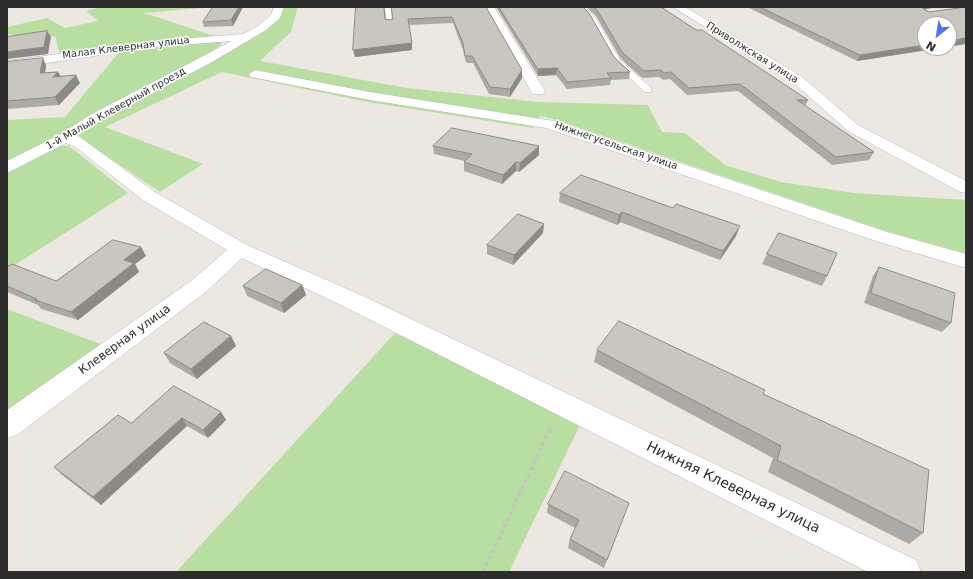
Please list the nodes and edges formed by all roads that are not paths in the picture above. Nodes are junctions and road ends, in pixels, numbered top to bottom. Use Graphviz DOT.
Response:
graph roads {
  1 [pos="279,7"];
  2 [pos="388,7"];
  3 [pos="489,7"];
  4 [pos="582,7"];
  5 [pos="678,7"];
  6 [pos="390,24"];
  7 [pos="245,37"];
  8 [pos="7,65"];
  9 [pos="255,74"];
  10 [pos="648,90"];
  11 [pos="538,91"];
  12 [pos="66,137"];
  13 [pos="7,168"];
  14 [pos="966,188"];
  15 [pos="240,249"];
  16 [pos="966,260"];
  17 [pos="7,426"];
  18 [pos="904,572"];
  1 -- 7 [label="street, 1-й Малый Клеверный проезд"];
  2 -- 6 [label="lane"];
  3 -- 11 [label="street"];
  4 -- 10 [label="lane"];
  5 -- 14 [label="street, Приволжская улица"];
  7 -- 8 [label="street, Малая Клеверная улица"];
  7 -- 12 [label="street, 1-й Малый Клеверный проезд"];
  9 -- 16 [label="street, Нижнегусельская улица"];
  12 -- 13 [label="street, 1-й Малый Клеверный проезд"];
  12 -- 15 [label="street, Нижняя Клеверная улица"];
  15 -- 17 [label="street, Клеверная улица"];
  15 -- 18 [label="street, Нижняя Клеверная улица"];
}
